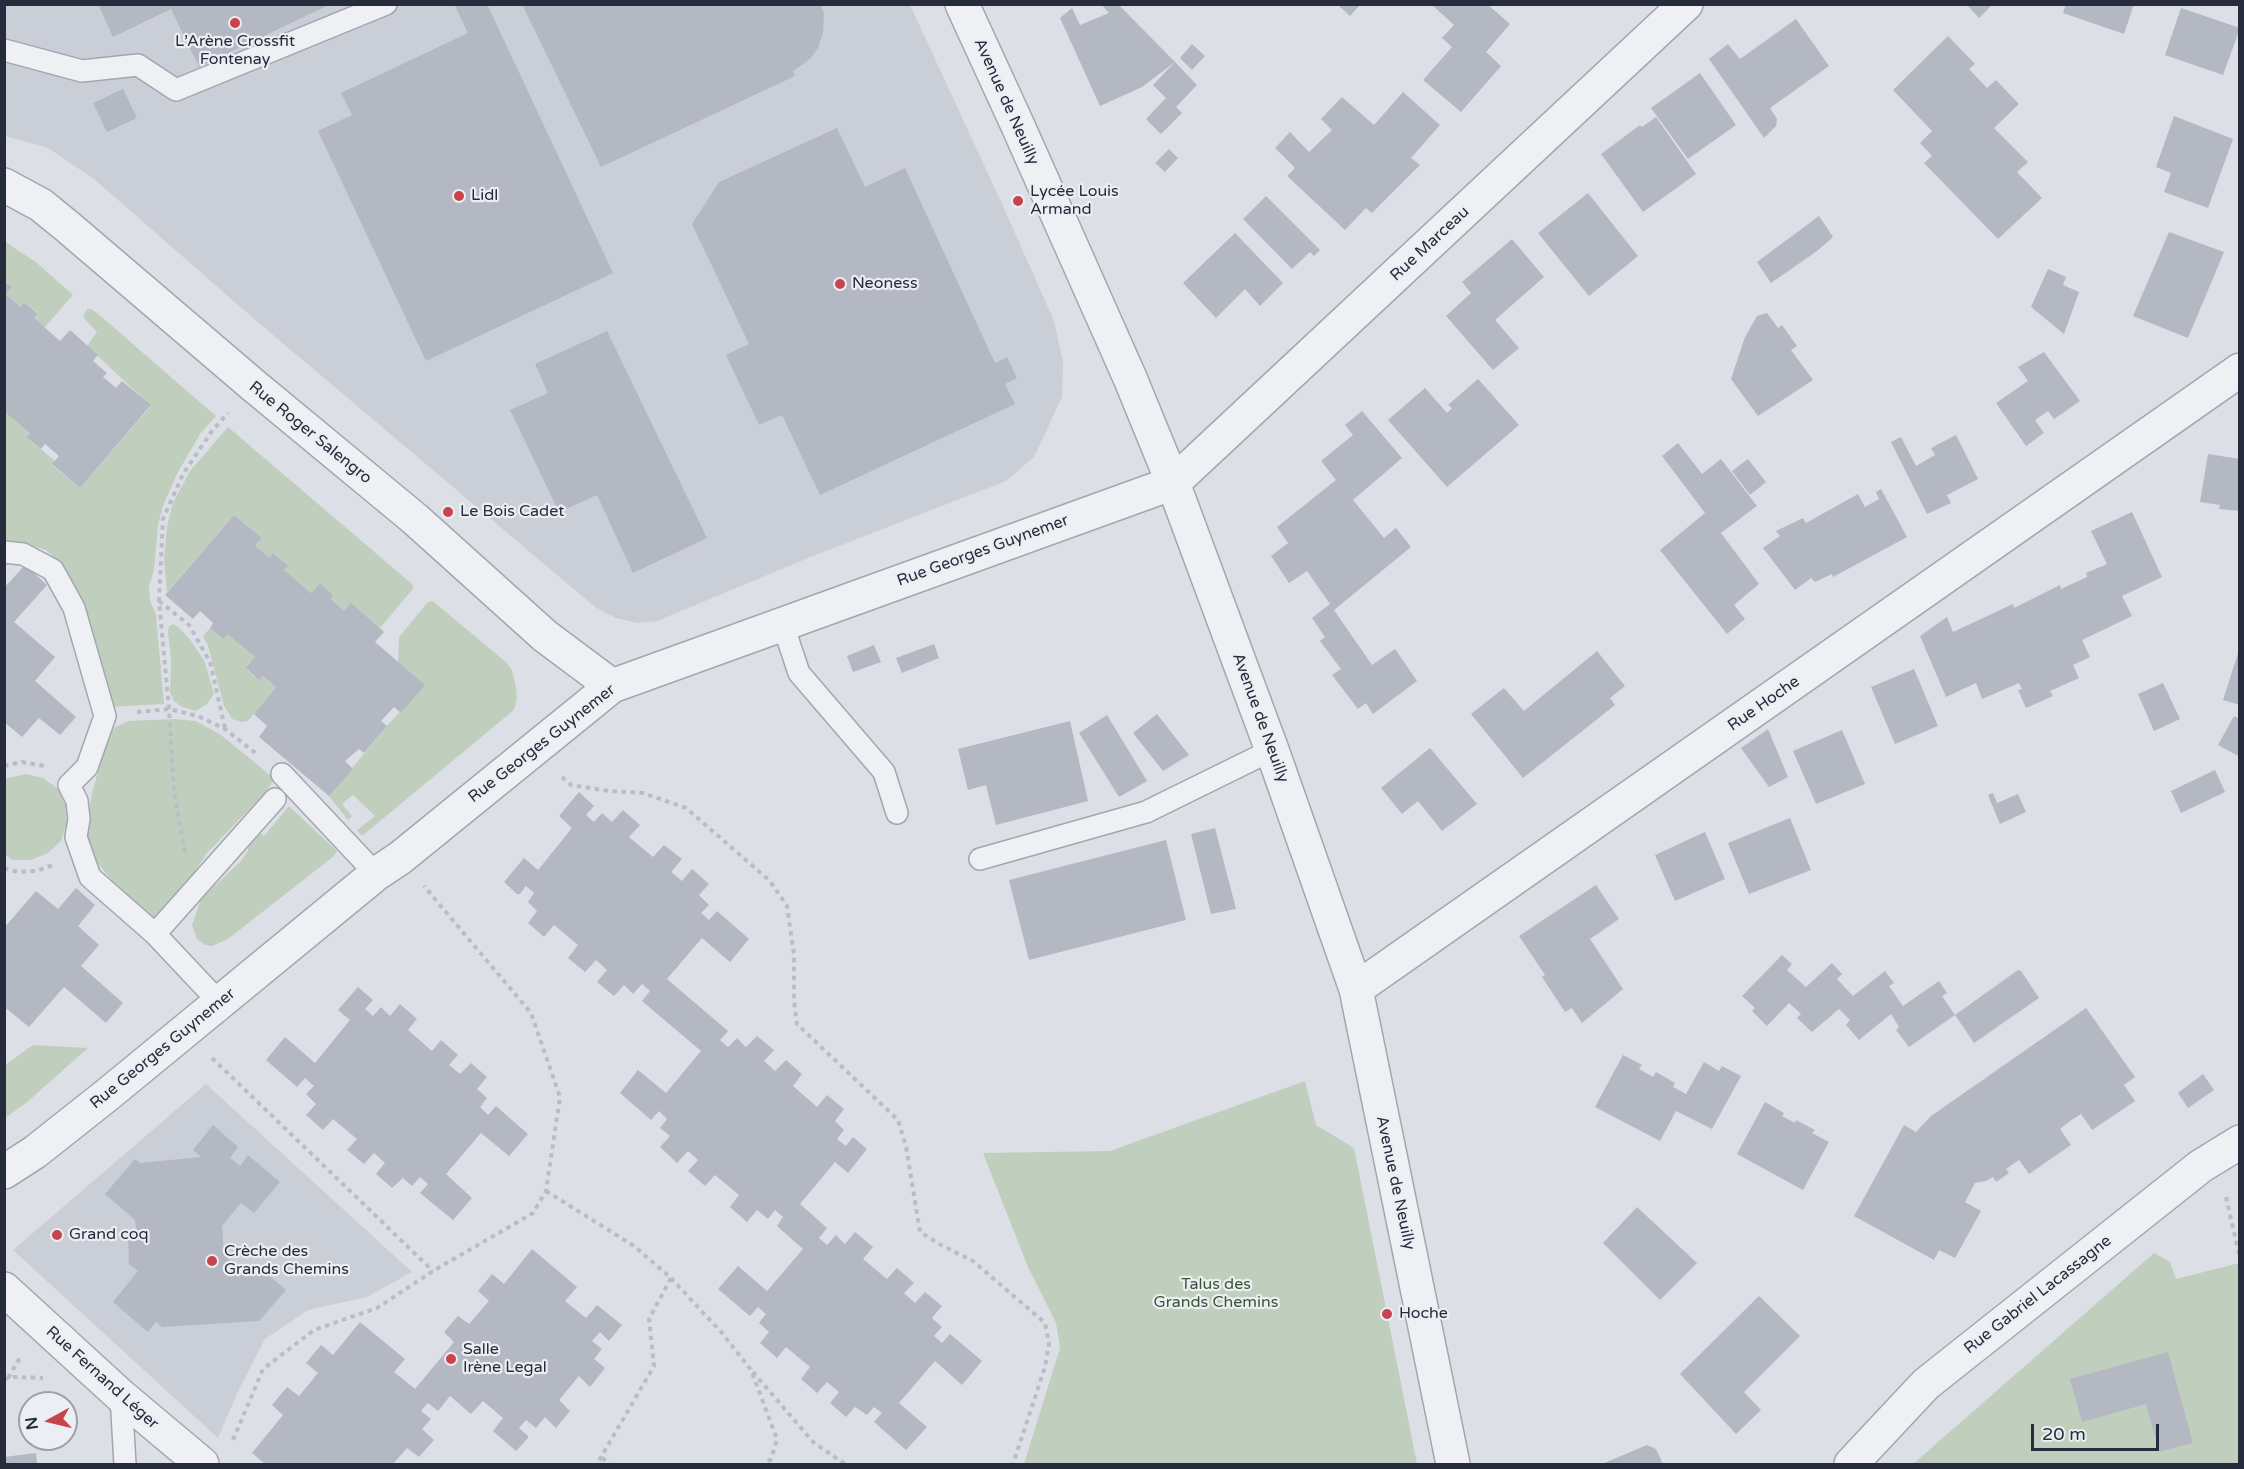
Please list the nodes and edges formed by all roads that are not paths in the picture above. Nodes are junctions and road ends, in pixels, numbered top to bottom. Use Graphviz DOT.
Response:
graph roads {
  1 [pos="386,4"];
  2 [pos="962,4"];
  3 [pos="1686,4"];
  4 [pos="4,50"];
  5 [pos="4,185"];
  6 [pos="2240,370"];
  7 [pos="1173,483"];
  8 [pos="4,552"];
  9 [pos="783,625"];
  10 [pos="612,686"];
  11 [pos="1272,750"];
  12 [pos="282,774"];
  13 [pos="274,799"];
  14 [pos="897,813"];
  15 [pos="980,859"];
  16 [pos="388,866"];
  17 [pos="155,934"];
  18 [pos="1356,990"];
  19 [pos="220,1003"];
  20 [pos="2240,1142"];
  21 [pos="4,1172"];
  22 [pos="4,1289"];
  23 [pos="121,1395"];
  24 [pos="125,1464"];
  25 [pos="202,1464"];
  26 [pos="1453,1464"];
  27 [pos="1851,1464"];
  1 -- 4 [label="lane"];
  2 -- 7 [label="street, Avenue de Neuilly"];
  3 -- 7 [label="street, Rue Marceau"];
  5 -- 10 [label="street, Rue Roger Salengro"];
  6 -- 18 [label="street, Rue Hoche"];
  7 -- 9 [label="street, Rue Georges Guynemer"];
  7 -- 11 [label="street, Avenue de Neuilly"];
  8 -- 17 [label="lane"];
  9 -- 10 [label="street, Rue Georges Guynemer"];
  9 -- 14 [label="lane"];
  10 -- 16 [label="street, Rue Georges Guynemer"];
  11 -- 15 [label="lane"];
  11 -- 18 [label="street, Avenue de Neuilly"];
  12 -- 16 [label="lane"];
  13 -- 17 [label="lane"];
  16 -- 19 [label="street, Rue Georges Guynemer"];
  17 -- 19 [label="lane"];
  18 -- 26 [label="street, Avenue de Neuilly"];
  19 -- 21 [label="street, Rue Georges Guynemer"];
  20 -- 27 [label="street, Rue Gabriel Lacassagne"];
  22 -- 23 [label="street, Rue Fernand Léger"];
  23 -- 24 [label="lane"];
  23 -- 25 [label="street, Rue Fernand Léger"];
}
